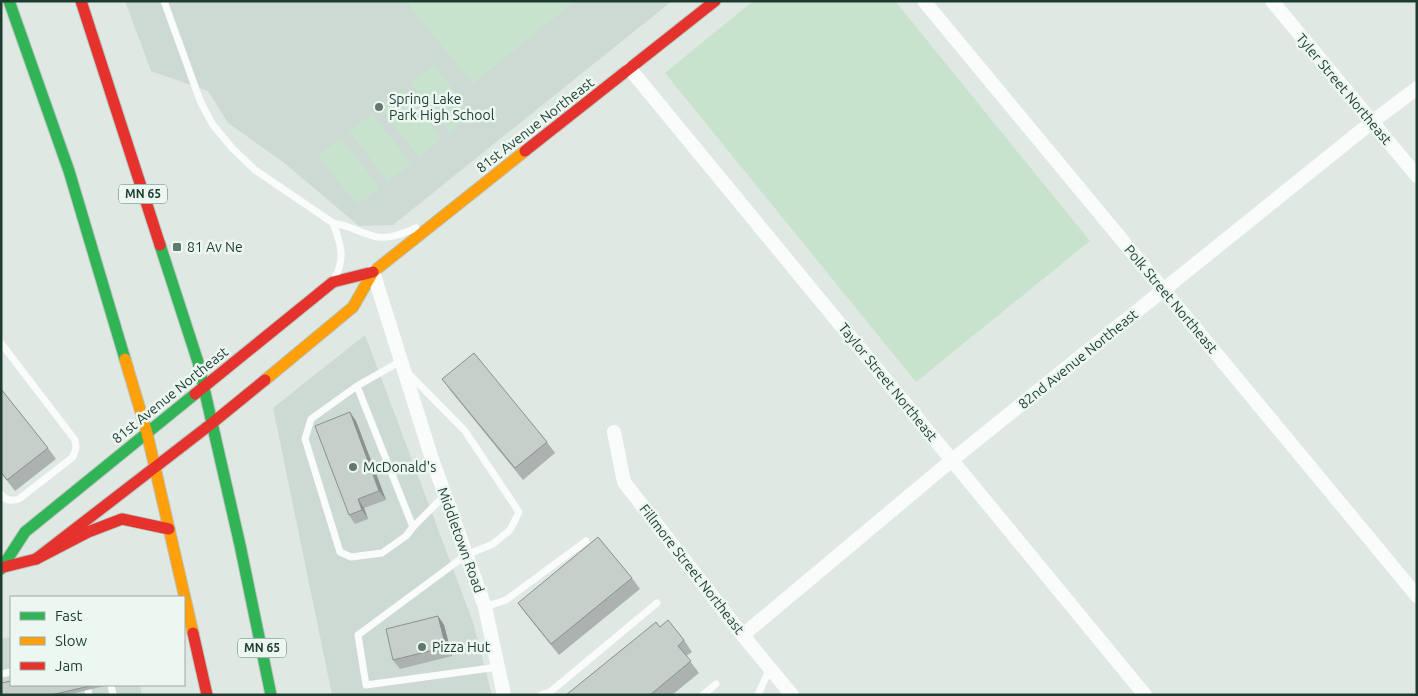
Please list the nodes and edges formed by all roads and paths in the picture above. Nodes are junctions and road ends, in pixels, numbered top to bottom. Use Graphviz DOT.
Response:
graph roads {
  1 [pos="9,1"];
  2 [pos="80,1"];
  3 [pos="164,1"];
  4 [pos="715,1"];
  5 [pos="924,1"];
  6 [pos="1272,1"];
  7 [pos="630,69"];
  8 [pos="1417,88"];
  9 [pos="1372,122"];
  10 [pos="1417,176"];
  11 [pos="440,220"];
  12 [pos="333,222"];
  13 [pos="373,272"];
  14 [pos="333,282"];
  15 [pos="1164,290"];
  16 [pos="1,343"];
  17 [pos="402,364"];
  18 [pos="357,386"];
  19 [pos="204,387"];
  20 [pos="211,424"];
  21 [pos="614,432"];
  22 [pos="147,433"];
  23 [pos="952,460"];
  24 [pos="155,467"];
  25 [pos="1,494"];
  26 [pos="445,495"];
  27 [pos="413,527"];
  28 [pos="169,529"];
  29 [pos="586,541"];
  30 [pos="466,555"];
  31 [pos="36,559"];
  32 [pos="2,567"];
  33 [pos="184,596"];
  34 [pos="1417,596"];
  35 [pos="185,599"];
  36 [pos="657,603"];
  37 [pos="485,608"];
  38 [pos="743,635"];
  39 [pos="498,667"];
  40 [pos="770,668"];
  41 [pos="716,684"];
  42 [pos="207,695"];
  43 [pos="271,695"];
  44 [pos="504,695"];
  45 [pos="541,695"];
  46 [pos="703,695"];
  47 [pos="758,695"];
  48 [pos="792,695"];
  49 [pos="1145,695"];
  1 -- 22 [label="main road"];
  2 -- 19 [label="main road, MN 65"];
  3 -- 12 [label="lane"];
  4 -- 7 [label="main road, 81st Avenue Northeast"];
  5 -- 15 [label="street, Polk Street Northeast"];
  6 -- 9 [label="street, Tyler Street Northeast"];
  7 -- 11 [label="main road, 81st Avenue Northeast"];
  7 -- 23 [label="street, Taylor Street Northeast"];
  8 -- 9 [label="street, 82nd Avenue Northeast"];
  9 -- 10 [label="street, Tyler Street Northeast"];
  9 -- 15 [label="street, 82nd Avenue Northeast"];
  11 -- 12 [label="lane"];
  11 -- 13 [label="main road, 81st Avenue Northeast"];
  12 -- 14 [label="lane"];
  13 -- 14 [label="main road, 81st Avenue Northeast"];
  13 -- 17 [label="street, Middletown Road"];
  13 -- 20 [label="main road, 81st Avenue Northeast"];
  14 -- 19 [label="main road, 81st Avenue Northeast"];
  15 -- 23 [label="street, 82nd Avenue Northeast"];
  15 -- 34 [label="street, Polk Street Northeast"];
  16 -- 25 [label="lane"];
  17 -- 18 [label="lane"];
  17 -- 26 [label="street, Middletown Road"];
  17 -- 30 [label="lane"];
  18 -- 27 [label="lane"];
  18 -- 27 [label="lane"];
  19 -- 20 [label="main road, MN 65"];
  19 -- 22 [label="main road, 81st Avenue Northeast"];
  20 -- 24 [label="main road, 81st Avenue Northeast"];
  20 -- 43 [label="main road, MN 65"];
  21 -- 38 [label="street, Fillmore Street Northeast"];
  22 -- 24 [label="main road"];
  22 -- 32 [label="main road, 81st Avenue Northeast"];
  23 -- 38 [label="street, 82nd Avenue Northeast"];
  23 -- 49 [label="street, Taylor Street Northeast"];
  24 -- 28 [label="main road"];
  24 -- 31 [label="main road, 81st Avenue Northeast"];
  26 -- 27 [label="lane"];
  26 -- 30 [label="street, Middletown Road"];
  28 -- 31 [label="main road"];
  28 -- 33 [label="main road"];
  29 -- 37 [label="lane"];
  30 -- 37 [label="street, Middletown Road"];
  30 -- 39 [label="lane"];
  31 -- 32 [label="main road, 81st Avenue Northeast"];
  35 -- 42 [label="main road"];
  36 -- 45 [label="lane"];
  37 -- 39 [label="street, Middletown Road"];
  38 -- 40 [label="street, Fillmore Street Northeast"];
  39 -- 44 [label="street, Middletown Road"];
  40 -- 47 [label="lane"];
  40 -- 48 [label="street, Fillmore Street Northeast"];
  41 -- 46 [label="lane"];
}
